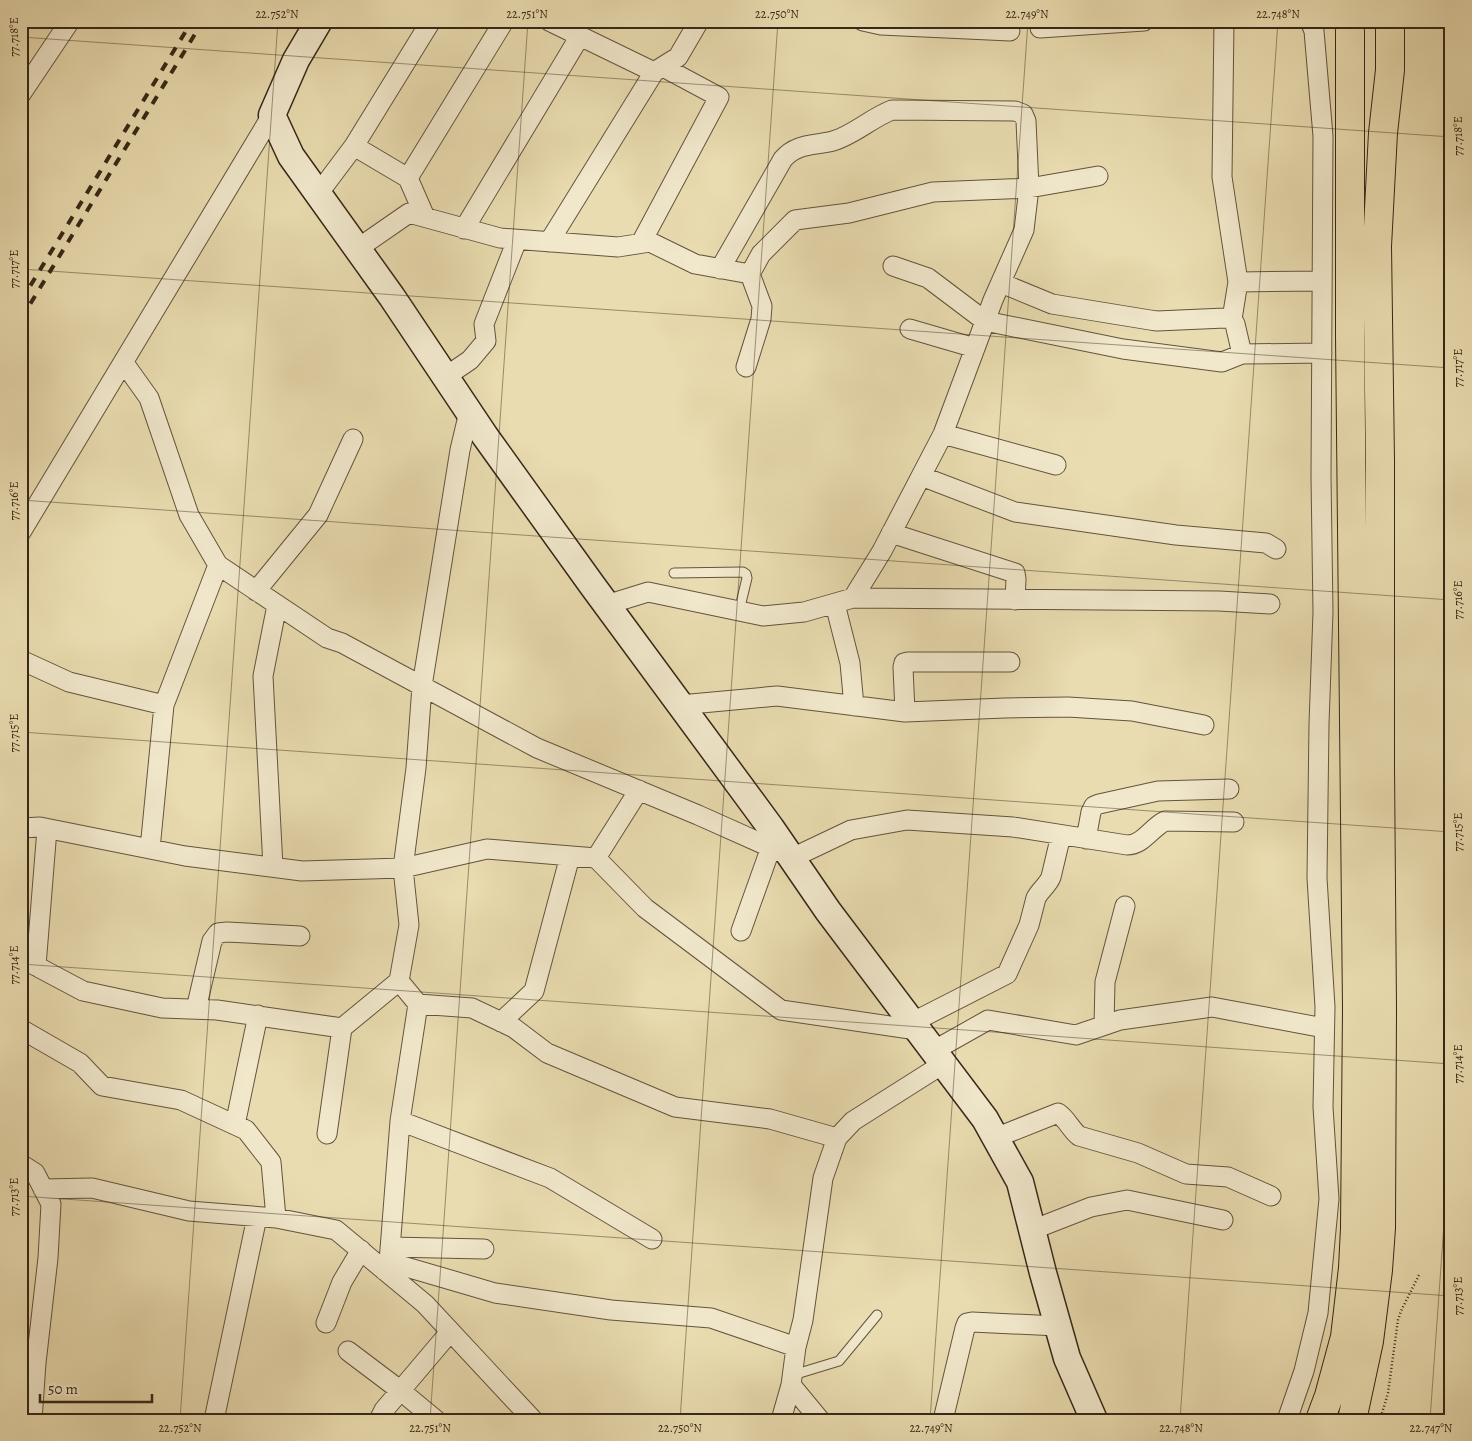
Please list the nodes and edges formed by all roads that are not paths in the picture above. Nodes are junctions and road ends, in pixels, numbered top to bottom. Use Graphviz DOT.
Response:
graph roads {
  1 [pos="70,21"];
  2 [pos="319,21"];
  3 [pos="431,21"];
  4 [pos="504,21"];
  5 [pos="549,21"];
  6 [pos="699,21"];
  7 [pos="863,21"];
  8 [pos="1144,21"];
  9 [pos="1224,21"];
  10 [pos="1310,21"];
  11 [pos="1392,25"];
  12 [pos="1347,26"];
  13 [pos="1040,28"];
  14 [pos="1010,31"];
  15 [pos="580,36"];
  16 [pos="658,69"];
  17 [pos="21,94"];
  18 [pos="272,115"];
  19 [pos="354,146"];
  20 [pos="1098,176"];
  21 [pos="408,178"];
  22 [pos="1029,188"];
  23 [pos="318,194"];
  24 [pos="424,217"];
  25 [pos="464,228"];
  26 [pos="517,240"];
  27 [pos="549,242"];
  28 [pos="641,243"];
  29 [pos="357,249"];
  30 [pos="894,266"];
  31 [pos="720,269"];
  32 [pos="750,274"];
  33 [pos="1322,281"];
  34 [pos="1238,282"];
  35 [pos="1001,284"];
  36 [pos="1232,319"];
  37 [pos="985,321"];
  38 [pos="910,329"];
  39 [pos="975,348"];
  40 [pos="1322,353"];
  41 [pos="1242,354"];
  42 [pos="124,363"];
  43 [pos="746,368"];
  44 [pos="445,377"];
  45 [pos="469,412"];
  46 [pos="942,434"];
  47 [pos="353,440"];
  48 [pos="1056,465"];
  49 [pos="921,476"];
  50 [pos="21,532"];
  51 [pos="891,533"];
  52 [pos="1276,549"];
  53 [pos="218,565"];
  54 [pos="674,573"];
  55 [pos="256,591"];
  56 [pos="853,598"];
  57 [pos="1015,600"];
  58 [pos="835,604"];
  59 [pos="1270,604"];
  60 [pos="277,605"];
  61 [pos="606,605"];
  62 [pos="739,611"];
  63 [pos="21,660"];
  64 [pos="1010,662"];
  65 [pos="422,686"];
  66 [pos="164,705"];
  67 [pos="680,705"];
  68 [pos="854,706"];
  69 [pos="905,712"];
  70 [pos="1204,725"];
  71 [pos="1229,789"];
  72 [pos="639,790"];
  73 [pos="1234,822"];
  74 [pos="21,828"];
  75 [pos="47,829"];
  76 [pos="1061,835"];
  77 [pos="1086,839"];
  78 [pos="150,849"];
  79 [pos="784,854"];
  80 [pos="570,856"];
  81 [pos="596,858"];
  82 [pos="273,867"];
  83 [pos="403,868"];
  84 [pos="1125,906"];
  85 [pos="741,931"];
  86 [pos="300,936"];
  87 [pos="29,962"];
  88 [pos="399,982"];
  89 [pos="418,1004"];
  90 [pos="196,1009"];
  91 [pos="258,1015"];
  92 [pos="501,1022"];
  93 [pos="1104,1025"];
  94 [pos="914,1026"];
  95 [pos="21,1028"];
  96 [pos="342,1028"];
  97 [pos="1324,1028"];
  98 [pos="938,1058"];
  99 [pos="400,1121"];
  100 [pos="234,1125"];
  101 [pos="327,1134"];
  102 [pos="837,1138"];
  103 [pos="995,1138"];
  104 [pos="21,1164"];
  105 [pos="44,1190"];
  106 [pos="1271,1196"];
  107 [pos="257,1217"];
  108 [pos="276,1218"];
  109 [pos="1223,1220"];
  110 [pos="1032,1230"];
  111 [pos="652,1240"];
  112 [pos="484,1248"];
  113 [pos="361,1250"];
  114 [pos="388,1260"];
  115 [pos="877,1314"];
  116 [pos="326,1323"];
  117 [pos="1058,1326"];
  118 [pos="450,1332"];
  119 [pos="796,1347"];
  120 [pos="348,1351"];
  121 [pos="792,1380"];
  122 [pos="401,1390"];
  123 [pos="32,1420"];
  124 [pos="214,1420"];
  125 [pos="379,1420"];
  126 [pos="436,1420"];
  127 [pos="533,1420"];
  128 [pos="781,1420"];
  129 [pos="820,1420"];
  130 [pos="943,1420"];
  131 [pos="1094,1420"];
  132 [pos="1287,1420"];
  133 [pos="1320,1420"];
  134 [pos="1352,1420"];
  1 -- 17 [label="street"];
  2 -- 18 [label="main road"];
  3 -- 19 [label="street"];
  4 -- 21 [label="street"];
  5 -- 15 [label="street"];
  6 -- 16 [label="street"];
  7 -- 14 [label="street"];
  8 -- 13 [label="street"];
  9 -- 34 [label="street"];
  10 -- 33 [label="street"];
  11 -- 12 [label="main road"];
  11 -- 134 [label="main road"];
  12 -- 133 [label="main road"];
  15 -- 16 [label="street"];
  15 -- 25 [label="street"];
  16 -- 27 [label="street"];
  16 -- 28 [label="street"];
  18 -- 23 [label="main road"];
  18 -- 42 [label="street"];
  19 -- 21 [label="street"];
  19 -- 23 [label="street"];
  20 -- 22 [label="street"];
  21 -- 24 [label="street"];
  22 -- 31 [label="street"];
  22 -- 32 [label="street"];
  22 -- 35 [label="street"];
  23 -- 29 [label="main road"];
  24 -- 25 [label="street"];
  24 -- 29 [label="street"];
  25 -- 26 [label="street"];
  26 -- 27 [label="street"];
  26 -- 44 [label="street"];
  27 -- 28 [label="street"];
  28 -- 31 [label="street"];
  29 -- 44 [label="main road"];
  30 -- 37 [label="street"];
  31 -- 32 [label="street"];
  32 -- 43 [label="street"];
  33 -- 34 [label="street"];
  33 -- 40 [label="street"];
  34 -- 36 [label="street"];
  35 -- 36 [label="street"];
  35 -- 37 [label="street"];
  36 -- 41 [label="street"];
  37 -- 39 [label="street"];
  37 -- 41 [label="street"];
  38 -- 39 [label="street"];
  39 -- 46 [label="street"];
  40 -- 41 [label="street"];
  40 -- 97 [label="street"];
  42 -- 50 [label="street"];
  42 -- 53 [label="street"];
  44 -- 45 [label="main road"];
  45 -- 61 [label="main road"];
  45 -- 65 [label="street"];
  46 -- 48 [label="street"];
  46 -- 49 [label="street"];
  47 -- 55 [label="street"];
  49 -- 51 [label="street"];
  49 -- 52 [label="street"];
  51 -- 56 [label="street"];
  51 -- 57 [label="street"];
  53 -- 55 [label="street"];
  53 -- 66 [label="street"];
  54 -- 62 [label="lane"];
  55 -- 60 [label="street"];
  56 -- 57 [label="street"];
  56 -- 58 [label="street"];
  57 -- 59 [label="street"];
  58 -- 62 [label="street"];
  58 -- 68 [label="street"];
  60 -- 65 [label="street"];
  60 -- 82 [label="street"];
  61 -- 62 [label="street"];
  61 -- 67 [label="main road"];
  63 -- 66 [label="street"];
  64 -- 69 [label="street"];
  65 -- 72 [label="street"];
  65 -- 83 [label="street"];
  66 -- 78 [label="street"];
  67 -- 68 [label="street"];
  67 -- 79 [label="main road"];
  68 -- 69 [label="street"];
  69 -- 70 [label="street"];
  71 -- 77 [label="street"];
  72 -- 79 [label="street"];
  72 -- 81 [label="street"];
  73 -- 77 [label="street"];
  74 -- 75 [label="street"];
  75 -- 78 [label="street"];
  75 -- 87 [label="street"];
  76 -- 77 [label="street"];
  76 -- 79 [label="street"];
  76 -- 94 [label="street"];
  78 -- 82 [label="street"];
  79 -- 85 [label="street"];
  79 -- 94 [label="main road"];
  80 -- 81 [label="street"];
  80 -- 83 [label="street"];
  80 -- 92 [label="street"];
  81 -- 94 [label="street"];
  82 -- 83 [label="street"];
  83 -- 88 [label="street"];
  84 -- 93 [label="street"];
  86 -- 90 [label="street"];
  87 -- 90 [label="street"];
  88 -- 89 [label="street"];
  88 -- 96 [label="street"];
  89 -- 92 [label="street"];
  89 -- 99 [label="street"];
  90 -- 91 [label="street"];
  91 -- 96 [label="street"];
  91 -- 100 [label="street"];
  92 -- 102 [label="street"];
  93 -- 97 [label="street"];
  93 -- 98 [label="street"];
  94 -- 98 [label="main road"];
  95 -- 100 [label="street"];
  96 -- 101 [label="street"];
  97 -- 132 [label="street"];
  98 -- 102 [label="street"];
  98 -- 103 [label="main road"];
  99 -- 111 [label="street"];
  99 -- 114 [label="street"];
  100 -- 108 [label="street"];
  102 -- 119 [label="street"];
  103 -- 106 [label="street"];
  103 -- 110 [label="main road"];
  104 -- 105 [label="street"];
  105 -- 107 [label="street"];
  105 -- 123 [label="street"];
  107 -- 108 [label="street"];
  107 -- 124 [label="street"];
  108 -- 113 [label="street"];
  109 -- 110 [label="street"];
  110 -- 117 [label="main road"];
  112 -- 114 [label="street"];
  113 -- 114 [label="street"];
  113 -- 116 [label="street"];
  114 -- 118 [label="street"];
  114 -- 119 [label="street"];
  115 -- 121 [label="lane"];
  117 -- 130 [label="street"];
  117 -- 131 [label="main road"];
  118 -- 122 [label="street"];
  118 -- 127 [label="street"];
  119 -- 121 [label="street"];
  120 -- 122 [label="street"];
  121 -- 128 [label="street"];
  121 -- 129 [label="street"];
  122 -- 125 [label="street"];
  122 -- 126 [label="street"];
}
